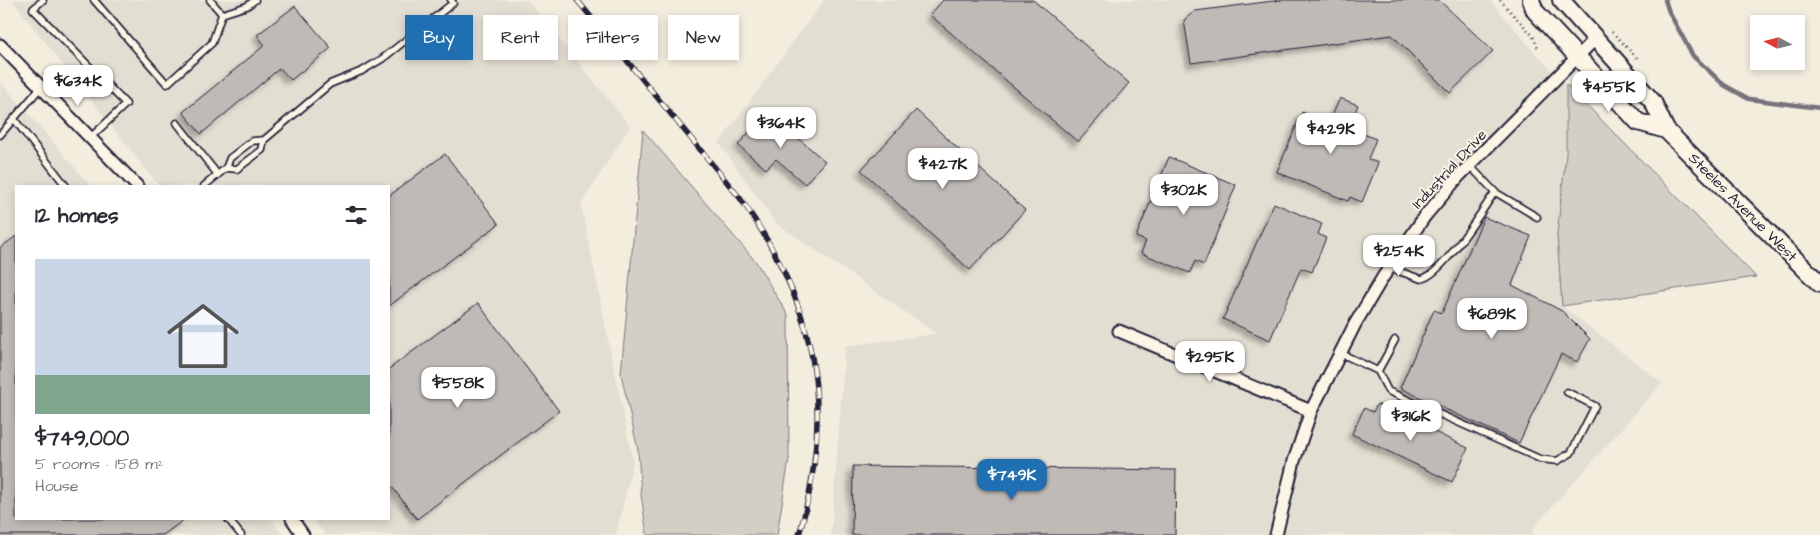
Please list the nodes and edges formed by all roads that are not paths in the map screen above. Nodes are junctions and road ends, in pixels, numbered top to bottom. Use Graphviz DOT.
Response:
graph roads {
  1 [pos="43,0"];
  2 [pos="94,0"];
  3 [pos="210,0"];
  4 [pos="255,0"];
  5 [pos="451,0"];
  6 [pos="1531,0"];
  7 [pos="1561,0"];
  8 [pos="222,14"];
  9 [pos="1596,38"];
  10 [pos="0,45"];
  11 [pos="1578,56"];
  12 [pos="41,87"];
  13 [pos="14,119"];
  14 [pos="177,123"];
  15 [pos="1666,130"];
  16 [pos="0,136"];
  17 [pos="90,138"];
  18 [pos="264,140"];
  19 [pos="1470,166"];
  20 [pos="226,168"];
  21 [pos="218,175"];
  22 [pos="65,185"];
  23 [pos="136,185"];
  24 [pos="205,185"];
  25 [pos="1495,192"];
  26 [pos="1537,217"];
  27 [pos="1390,268"];
  28 [pos="1820,284"];
  29 [pos="1119,332"];
  30 [pos="1395,340"];
  31 [pos="1340,352"];
  32 [pos="1378,371"];
  33 [pos="1568,392"];
  34 [pos="1311,411"];
  35 [pos="229,520"];
  36 [pos="293,520"];
  37 [pos="301,534"];
  38 [pos="241,535"];
  39 [pos="1276,535"];
  1 -- 17 [label="lane"];
  2 -- 8 [label="lane"];
  3 -- 8 [label="lane"];
  4 -- 8 [label="lane"];
  5 -- 18 [label="lane"];
  6 -- 11 [label="main road, Steeles Avenue West"];
  7 -- 9 [label="main road, Steeles Avenue West"];
  9 -- 11 [label="street, Industrial Drive"];
  9 -- 15 [label="main road, Steeles Avenue West"];
  10 -- 12 [label="street"];
  11 -- 15 [label="main road, Steeles Avenue West"];
  11 -- 19 [label="street, Industrial Drive"];
  12 -- 13 [label="lane"];
  12 -- 17 [label="street"];
  13 -- 16 [label="lane"];
  13 -- 22 [label="lane"];
  14 -- 21 [label="lane"];
  15 -- 28 [label="main road, Steeles Avenue West"];
  17 -- 23 [label="street"];
  18 -- 20 [label="lane"];
  18 -- 20 [label="lane"];
  19 -- 25 [label="lane"];
  19 -- 27 [label="street, Industrial Drive"];
  20 -- 21 [label="lane"];
  21 -- 24 [label="lane"];
  25 -- 26 [label="lane"];
  25 -- 27 [label="lane"];
  27 -- 31 [label="street, Industrial Drive"];
  29 -- 34 [label="street"];
  30 -- 32 [label="lane"];
  31 -- 32 [label="lane"];
  31 -- 34 [label="street, Industrial Drive"];
  32 -- 33 [label="lane"];
  34 -- 39 [label="street, Industrial Drive"];
  35 -- 38 [label="lane"];
  36 -- 37 [label="street"];
}
